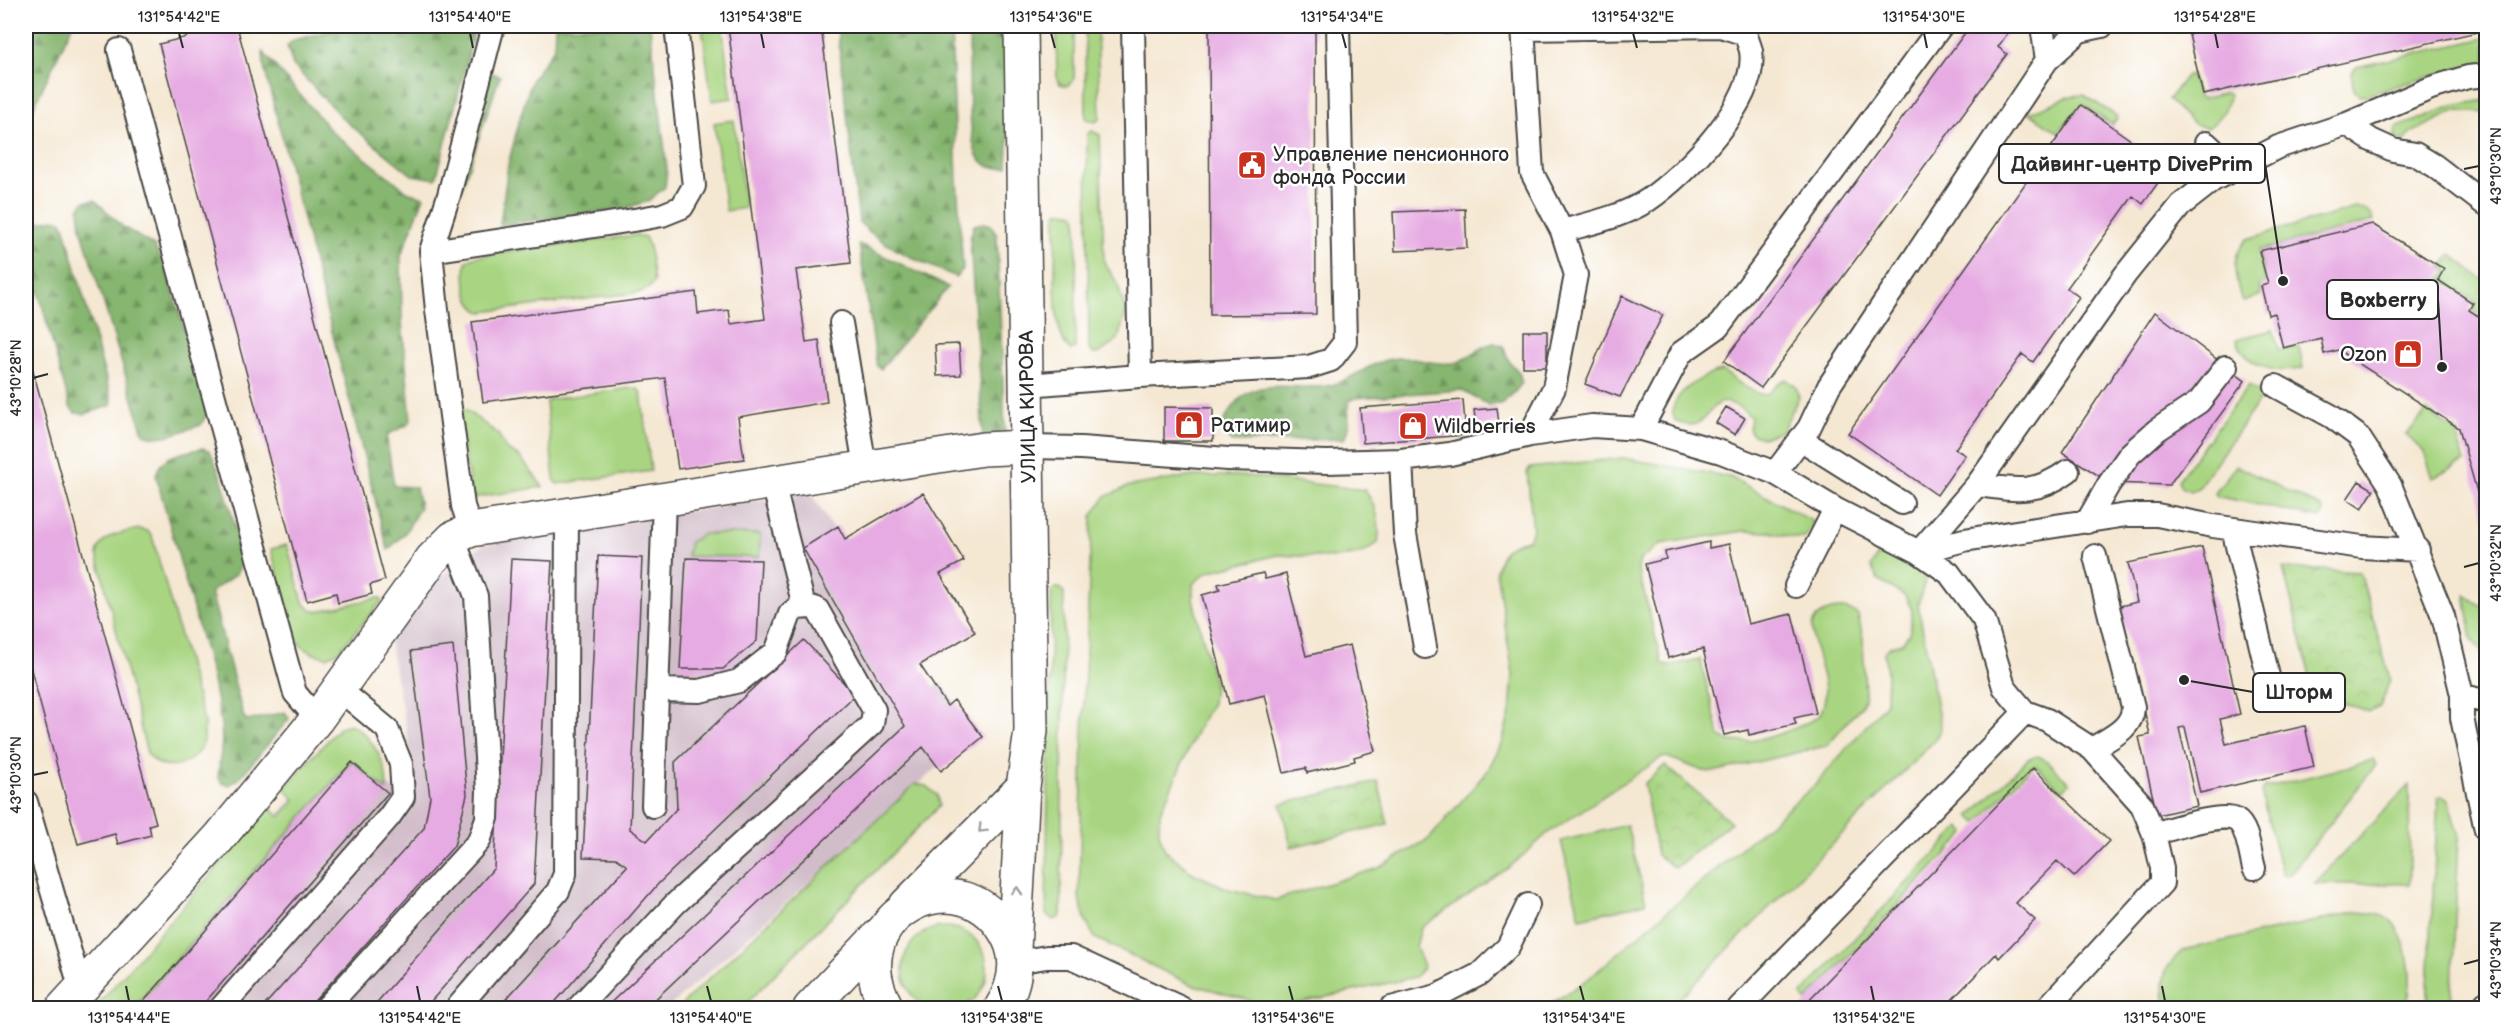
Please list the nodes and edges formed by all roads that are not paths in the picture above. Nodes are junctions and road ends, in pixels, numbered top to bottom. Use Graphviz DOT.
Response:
graph roads {
  1 [pos="493,26"];
  2 [pos="676,26"];
  3 [pos="1022,26"];
  4 [pos="1133,26"];
  5 [pos="1338,26"];
  6 [pos="1941,26"];
  7 [pos="2042,26"];
  8 [pos="2102,26"];
  9 [pos="1523,27"];
  10 [pos="119,50"];
  11 [pos="2048,60"];
  12 [pos="2487,75"];
  13 [pos="2346,124"];
  14 [pos="2206,143"];
  15 [pos="2233,168"];
  16 [pos="2487,205"];
  17 [pos="1562,231"];
  18 [pos="431,251"];
  19 [pos="841,323"];
  20 [pos="2226,367"];
  21 [pos="1140,376"];
  22 [pos="1027,385"];
  23 [pos="2276,386"];
  24 [pos="1641,429"];
  25 [pos="1530,435"];
  26 [pos="1800,439"];
  27 [pos="1028,447"];
  28 [pos="1401,460"];
  29 [pos="865,467"];
  30 [pos="2068,471"];
  31 [pos="1775,473"];
  32 [pos="773,483"];
  33 [pos="1977,485"];
  34 [pos="664,500"];
  35 [pos="1902,502"];
  36 [pos="1835,509"];
  37 [pos="567,514"];
  38 [pos="2087,522"];
  39 [pos="2233,529"];
  40 [pos="462,534"];
  41 [pos="2418,550"];
  42 [pos="1919,552"];
  43 [pos="2095,556"];
  44 [pos="1796,586"];
  45 [pos="804,606"];
  46 [pos="1425,646"];
  47 [pos="339,688"];
  48 [pos="659,690"];
  49 [pos="2272,693"];
  50 [pos="2462,695"];
  51 [pos="2487,702"];
  52 [pos="2025,712"];
  53 [pos="317,719"];
  54 [pos="2092,749"];
  55 [pos="1023,788"];
  56 [pos="26,802"];
  57 [pos="653,806"];
  58 [pos="2487,830"];
  59 [pos="2154,834"];
  60 [pos="2254,868"];
  61 [pos="1528,905"];
  62 [pos="889,924"];
  63 [pos="1014,956"];
  64 [pos="72,999"];
  65 [pos="1438,1002"];
  66 [pos="2487,1003"];
  67 [pos="221,1008"];
  68 [pos="326,1008"];
  69 [pos="457,1008"];
  70 [pos="578,1008"];
  71 [pos="810,1008"];
  72 [pos="887,1008"];
  73 [pos="1001,1008"];
  74 [pos="1181,1008"];
  75 [pos="1391,1008"];
  76 [pos="1739,1008"];
  77 [pos="2048,1008"];
  78 [pos="2486,1008"];
  1 -- 18 [label="lane"];
  2 -- 18 [label="lane"];
  3 -- 22 [label="main road, УЛИЦА КИРОВА"];
  4 -- 21 [label="lane"];
  5 -- 21 [label="lane"];
  6 -- 24 [label="lane"];
  7 -- 11 [label="lane"];
  8 -- 11 [label="lane"];
  9 -- 17 [label="lane"];
  9 -- 17 [label="lane"];
  10 -- 53 [label="lane"];
  11 -- 26 [label="lane"];
  12 -- 13 [label="lane"];
  13 -- 15 [label="lane"];
  13 -- 16 [label="lane"];
  14 -- 15 [label="lane"];
  15 -- 33 [label="lane"];
  17 -- 25 [label="lane"];
  18 -- 40 [label="lane"];
  19 -- 29 [label="lane"];
  20 -- 38 [label="lane"];
  21 -- 22 [label="lane"];
  22 -- 27 [label="main road, УЛИЦА КИРОВА"];
  23 -- 41 [label="lane"];
  24 -- 25 [label="lane"];
  24 -- 31 [label="lane"];
  25 -- 28 [label="lane"];
  26 -- 31 [label="lane"];
  26 -- 35 [label="lane"];
  27 -- 28 [label="lane"];
  27 -- 29 [label="main road"];
  27 -- 55 [label="main road, УЛИЦА КИРОВА"];
  28 -- 46 [label="lane"];
  29 -- 32 [label="main road"];
  30 -- 33 [label="lane"];
  31 -- 36 [label="lane"];
  32 -- 34 [label="main road"];
  32 -- 45 [label="lane"];
  33 -- 42 [label="lane"];
  34 -- 37 [label="main road"];
  34 -- 48 [label="lane"];
  36 -- 42 [label="lane"];
  36 -- 44 [label="lane"];
  37 -- 40 [label="main road"];
  37 -- 69 [label="lane"];
  38 -- 39 [label="lane"];
  38 -- 42 [label="lane"];
  39 -- 41 [label="lane"];
  39 -- 49 [label="lane"];
  40 -- 47 [label="main road"];
  40 -- 68 [label="lane"];
  41 -- 50 [label="lane"];
  42 -- 52 [label="lane"];
  43 -- 54 [label="lane"];
  45 -- 48 [label="lane"];
  45 -- 70 [label="lane"];
  47 -- 53 [label="main road"];
  47 -- 67 [label="lane"];
  48 -- 57 [label="lane"];
  50 -- 51 [label="lane"];
  50 -- 58 [label="lane"];
  52 -- 54 [label="lane"];
  52 -- 76 [label="lane"];
  53 -- 64 [label="main road"];
  54 -- 59 [label="lane"];
  55 -- 62 [label="main road, one-way"];
  63 -- 55 [label="main road, УЛИЦА КИРОВА, one-way"];
  56 -- 64 [label="lane"];
  59 -- 60 [label="lane"];
  59 -- 77 [label="lane"];
  61 -- 65 [label="lane"];
  62 -- 63 [label="main road"];
  62 -- 71 [label="main road"];
  62 -- 72 [label="main road"];
  63 -- 73 [label="main road, УЛИЦА КИРОВА"];
  63 -- 74 [label="lane"];
  65 -- 75 [label="lane"];
  66 -- 78 [label="lane"];
}
